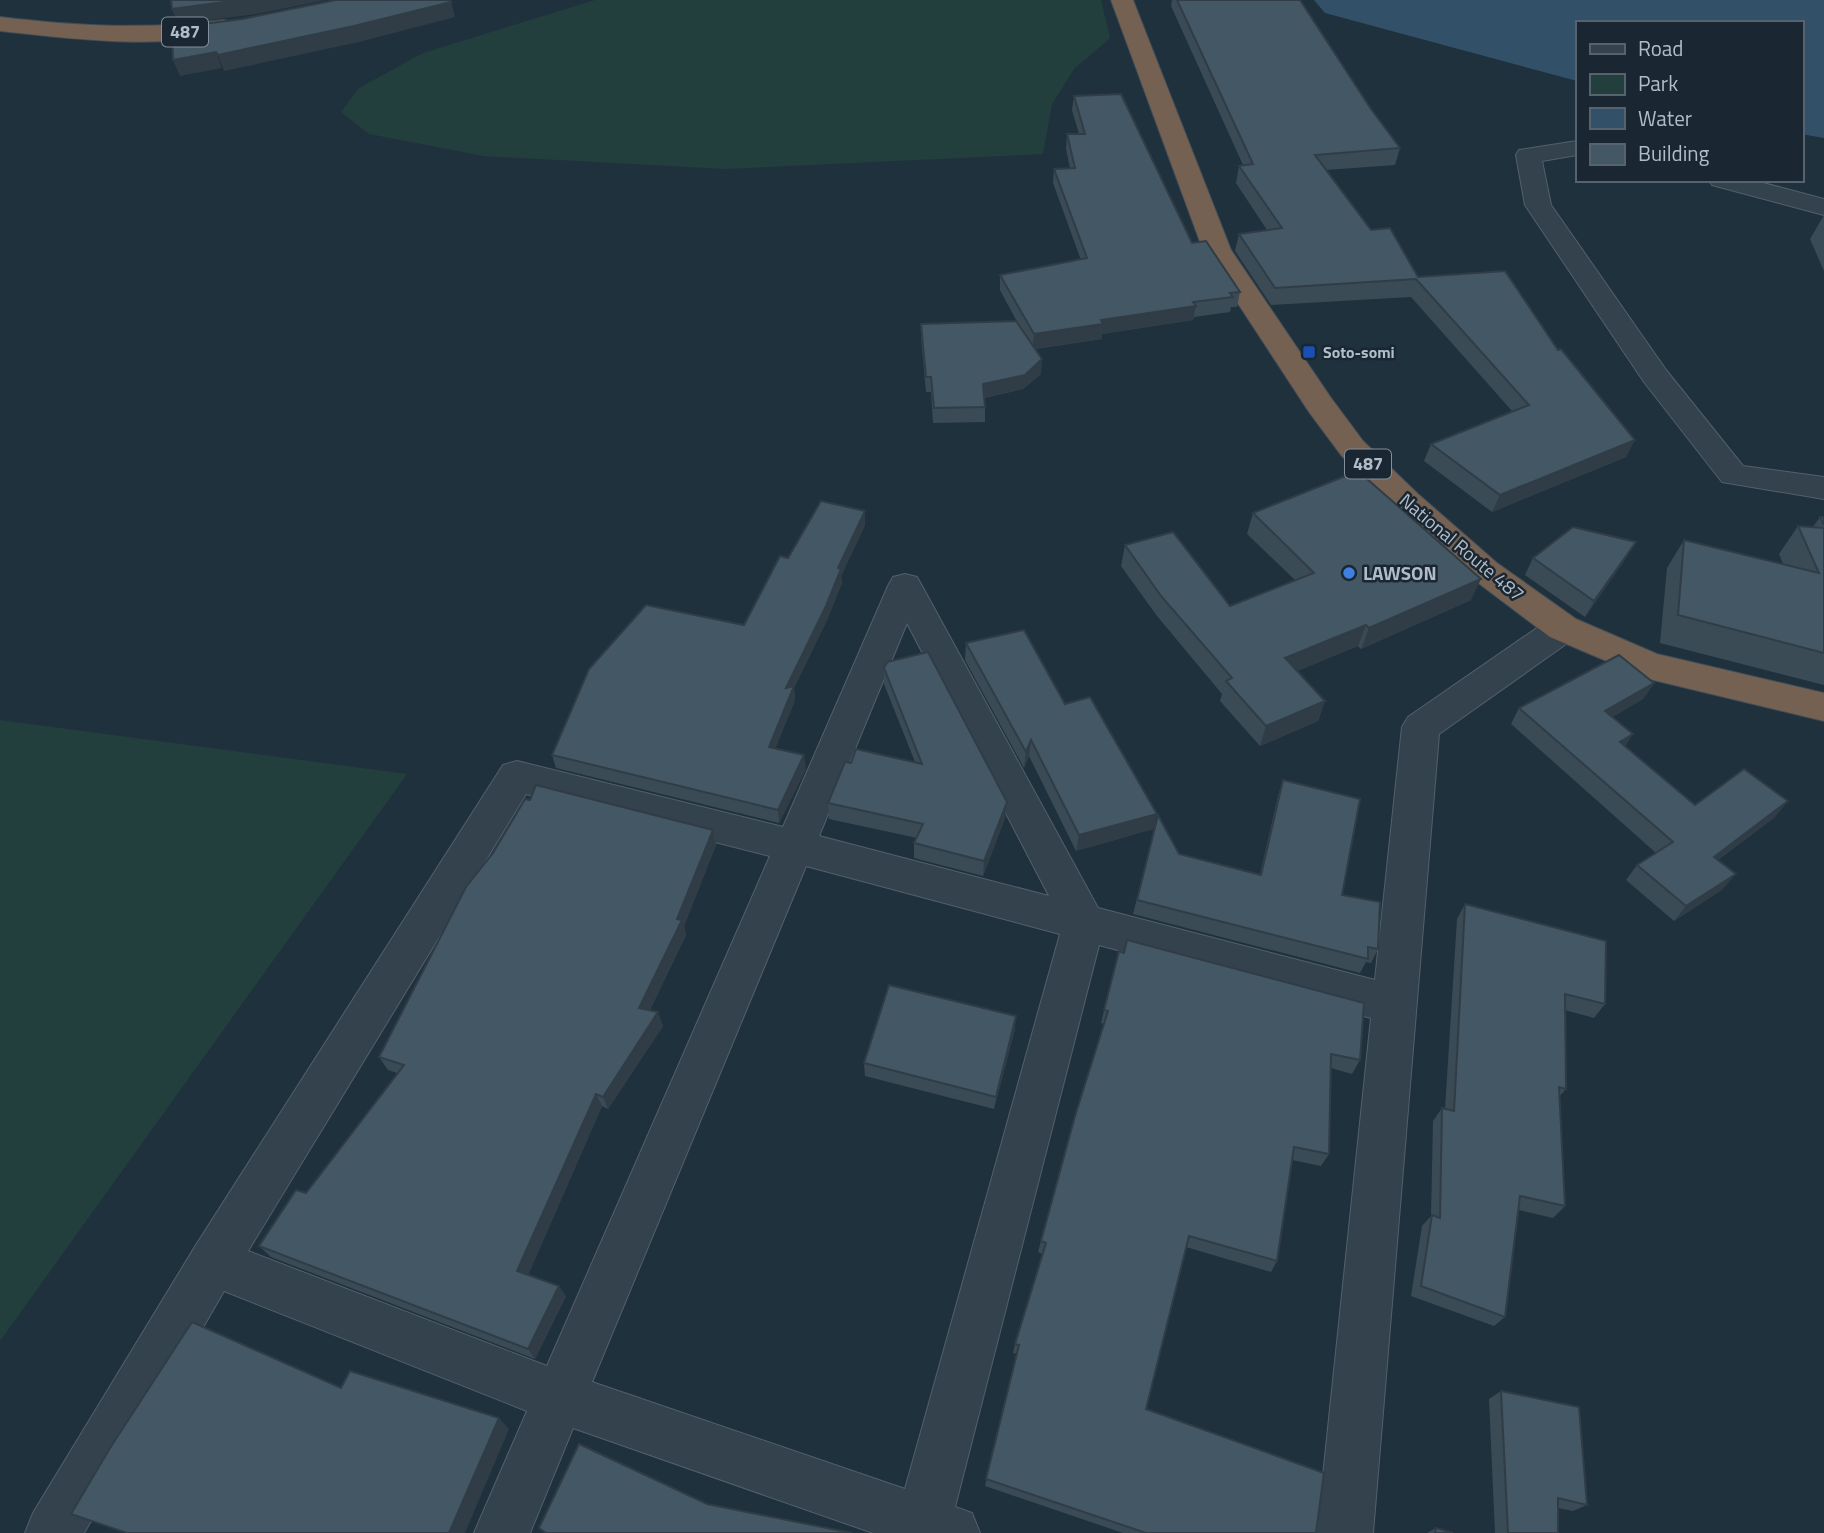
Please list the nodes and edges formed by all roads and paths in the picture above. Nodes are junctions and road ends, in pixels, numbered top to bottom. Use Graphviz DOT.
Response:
graph roads {
  1 [pos="1122,0"];
  2 [pos="0,24"];
  3 [pos="243,24"];
  4 [pos="1576,148"];
  5 [pos="1729,182"];
  6 [pos="1824,207"];
  7 [pos="1824,488"];
  8 [pos="1563,628"];
  9 [pos="1824,707"];
  10 [pos="794,845"];
  11 [pos="1084,922"];
  12 [pos="1395,1005"];
  13 [pos="213,1262"];
  14 [pos="559,1397"];
  15 [pos="932,1529"];
  16 [pos="53,1533"];
  17 [pos="502,1533"];
  18 [pos="1345,1533"];
  1 -- 8 [label="highway, National Route 487 / 487"];
  2 -- 3 [label="highway, 487"];
  4 -- 7 [label="street"];
  5 -- 6 [label="street"];
  8 -- 9 [label="highway, National Route 487 / 487"];
  8 -- 12 [label="street"];
  10 -- 11 [label="street"];
  10 -- 11 [label="street"];
  10 -- 13 [label="street"];
  10 -- 14 [label="street"];
  11 -- 12 [label="street"];
  11 -- 15 [label="street"];
  12 -- 18 [label="street"];
  13 -- 14 [label="street"];
  13 -- 16 [label="street"];
  14 -- 15 [label="street"];
  14 -- 17 [label="street"];
}
